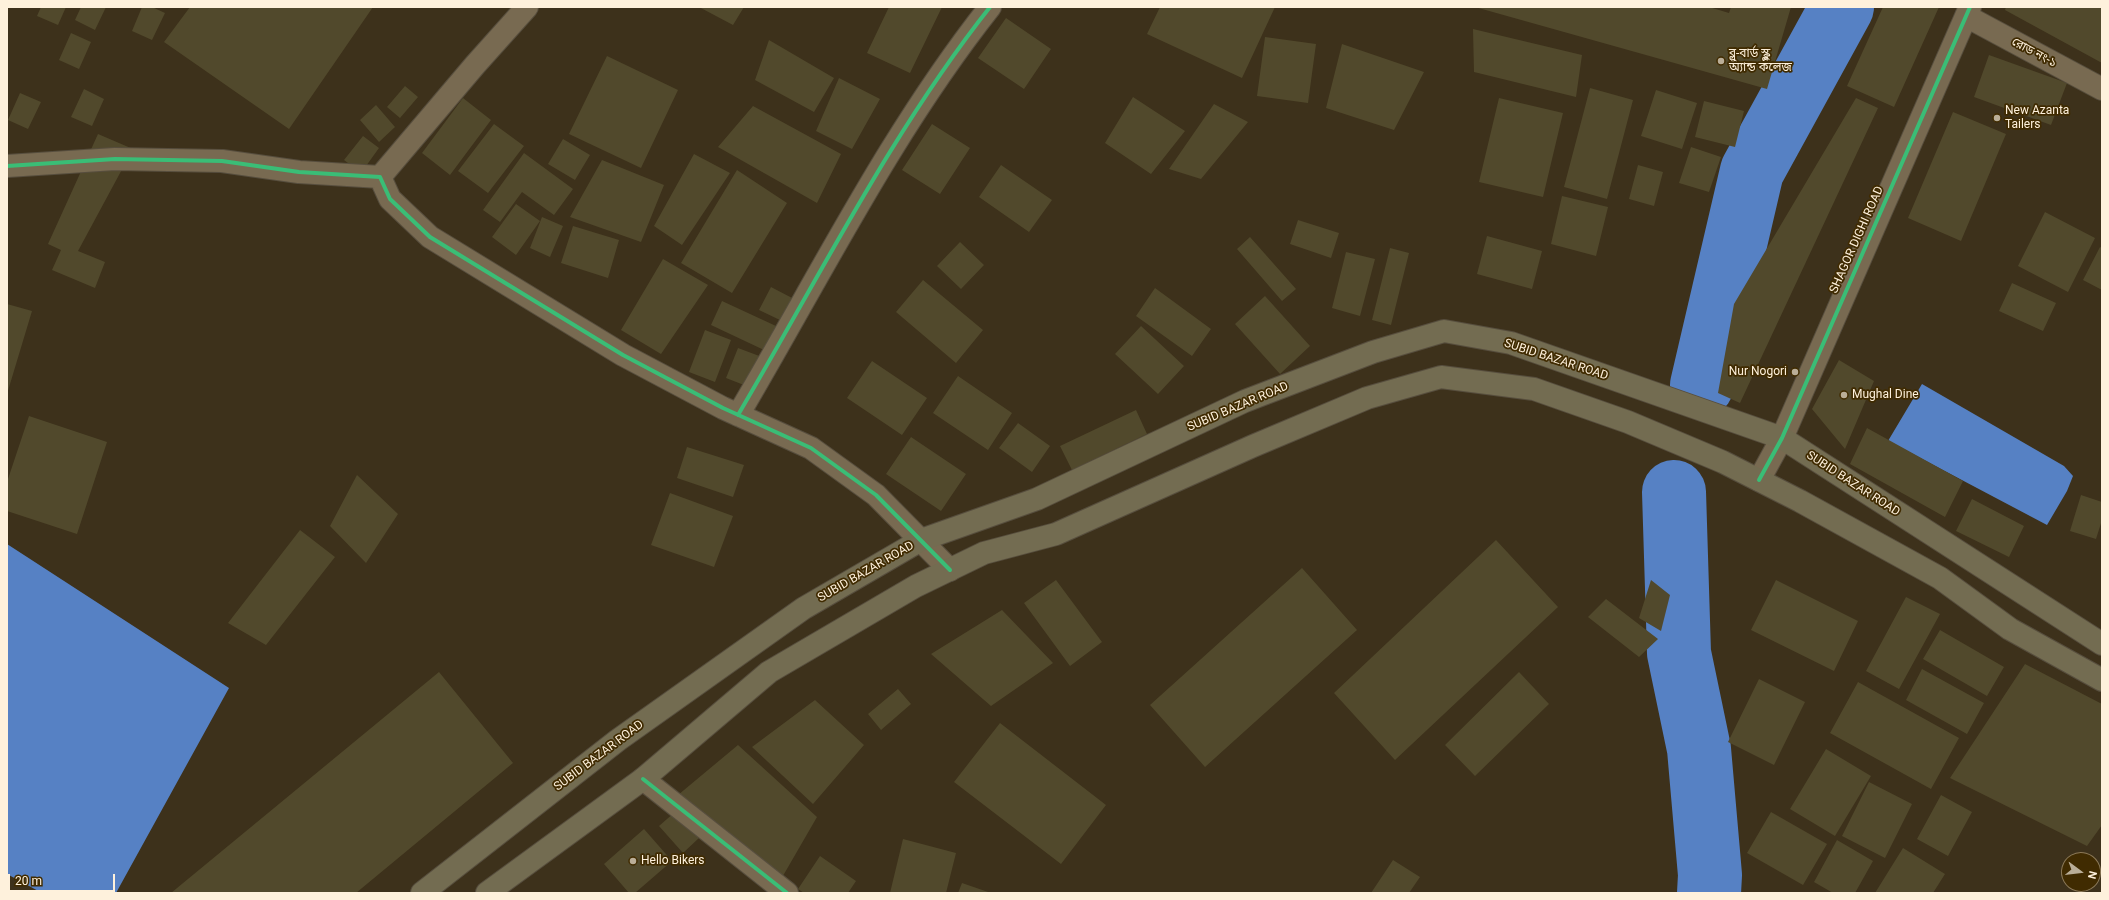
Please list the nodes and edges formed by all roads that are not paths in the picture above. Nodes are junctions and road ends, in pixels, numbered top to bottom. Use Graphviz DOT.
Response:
graph roads {
  1 [pos="527,7"];
  2 [pos="990,7"];
  3 [pos="1968,12"];
  4 [pos="2102,89"];
  5 [pos="7,166"];
  6 [pos="380,177"];
  7 [pos="738,415"];
  8 [pos="1782,438"];
  9 [pos="1759,480"];
  10 [pos="921,540"];
  11 [pos="950,570"];
  12 [pos="2102,644"];
  13 [pos="2102,680"];
  14 [pos="643,779"];
  15 [pos="422,893"];
  16 [pos="487,893"];
  17 [pos="787,893"];
  1 -- 6 [label="street"];
  2 -- 7 [label="street"];
  3 -- 4 [label="street, রোড নং-১"];
  3 -- 8 [label="street, SHAGOR DIGHI ROAD"];
  5 -- 6 [label="street"];
  6 -- 7 [label="street"];
  7 -- 10 [label="street"];
  8 -- 9 [label="street, SHAGOR DIGHI ROAD"];
  8 -- 10 [label="main road, SUBID BAZAR ROAD"];
  8 -- 12 [label="main road, SUBID BAZAR ROAD"];
  9 -- 11 [label="main road"];
  9 -- 13 [label="main road"];
  10 -- 11 [label="street"];
  10 -- 15 [label="main road, SUBID BAZAR ROAD"];
  11 -- 14 [label="main road"];
  14 -- 16 [label="main road"];
  14 -- 17 [label="street"];
}
